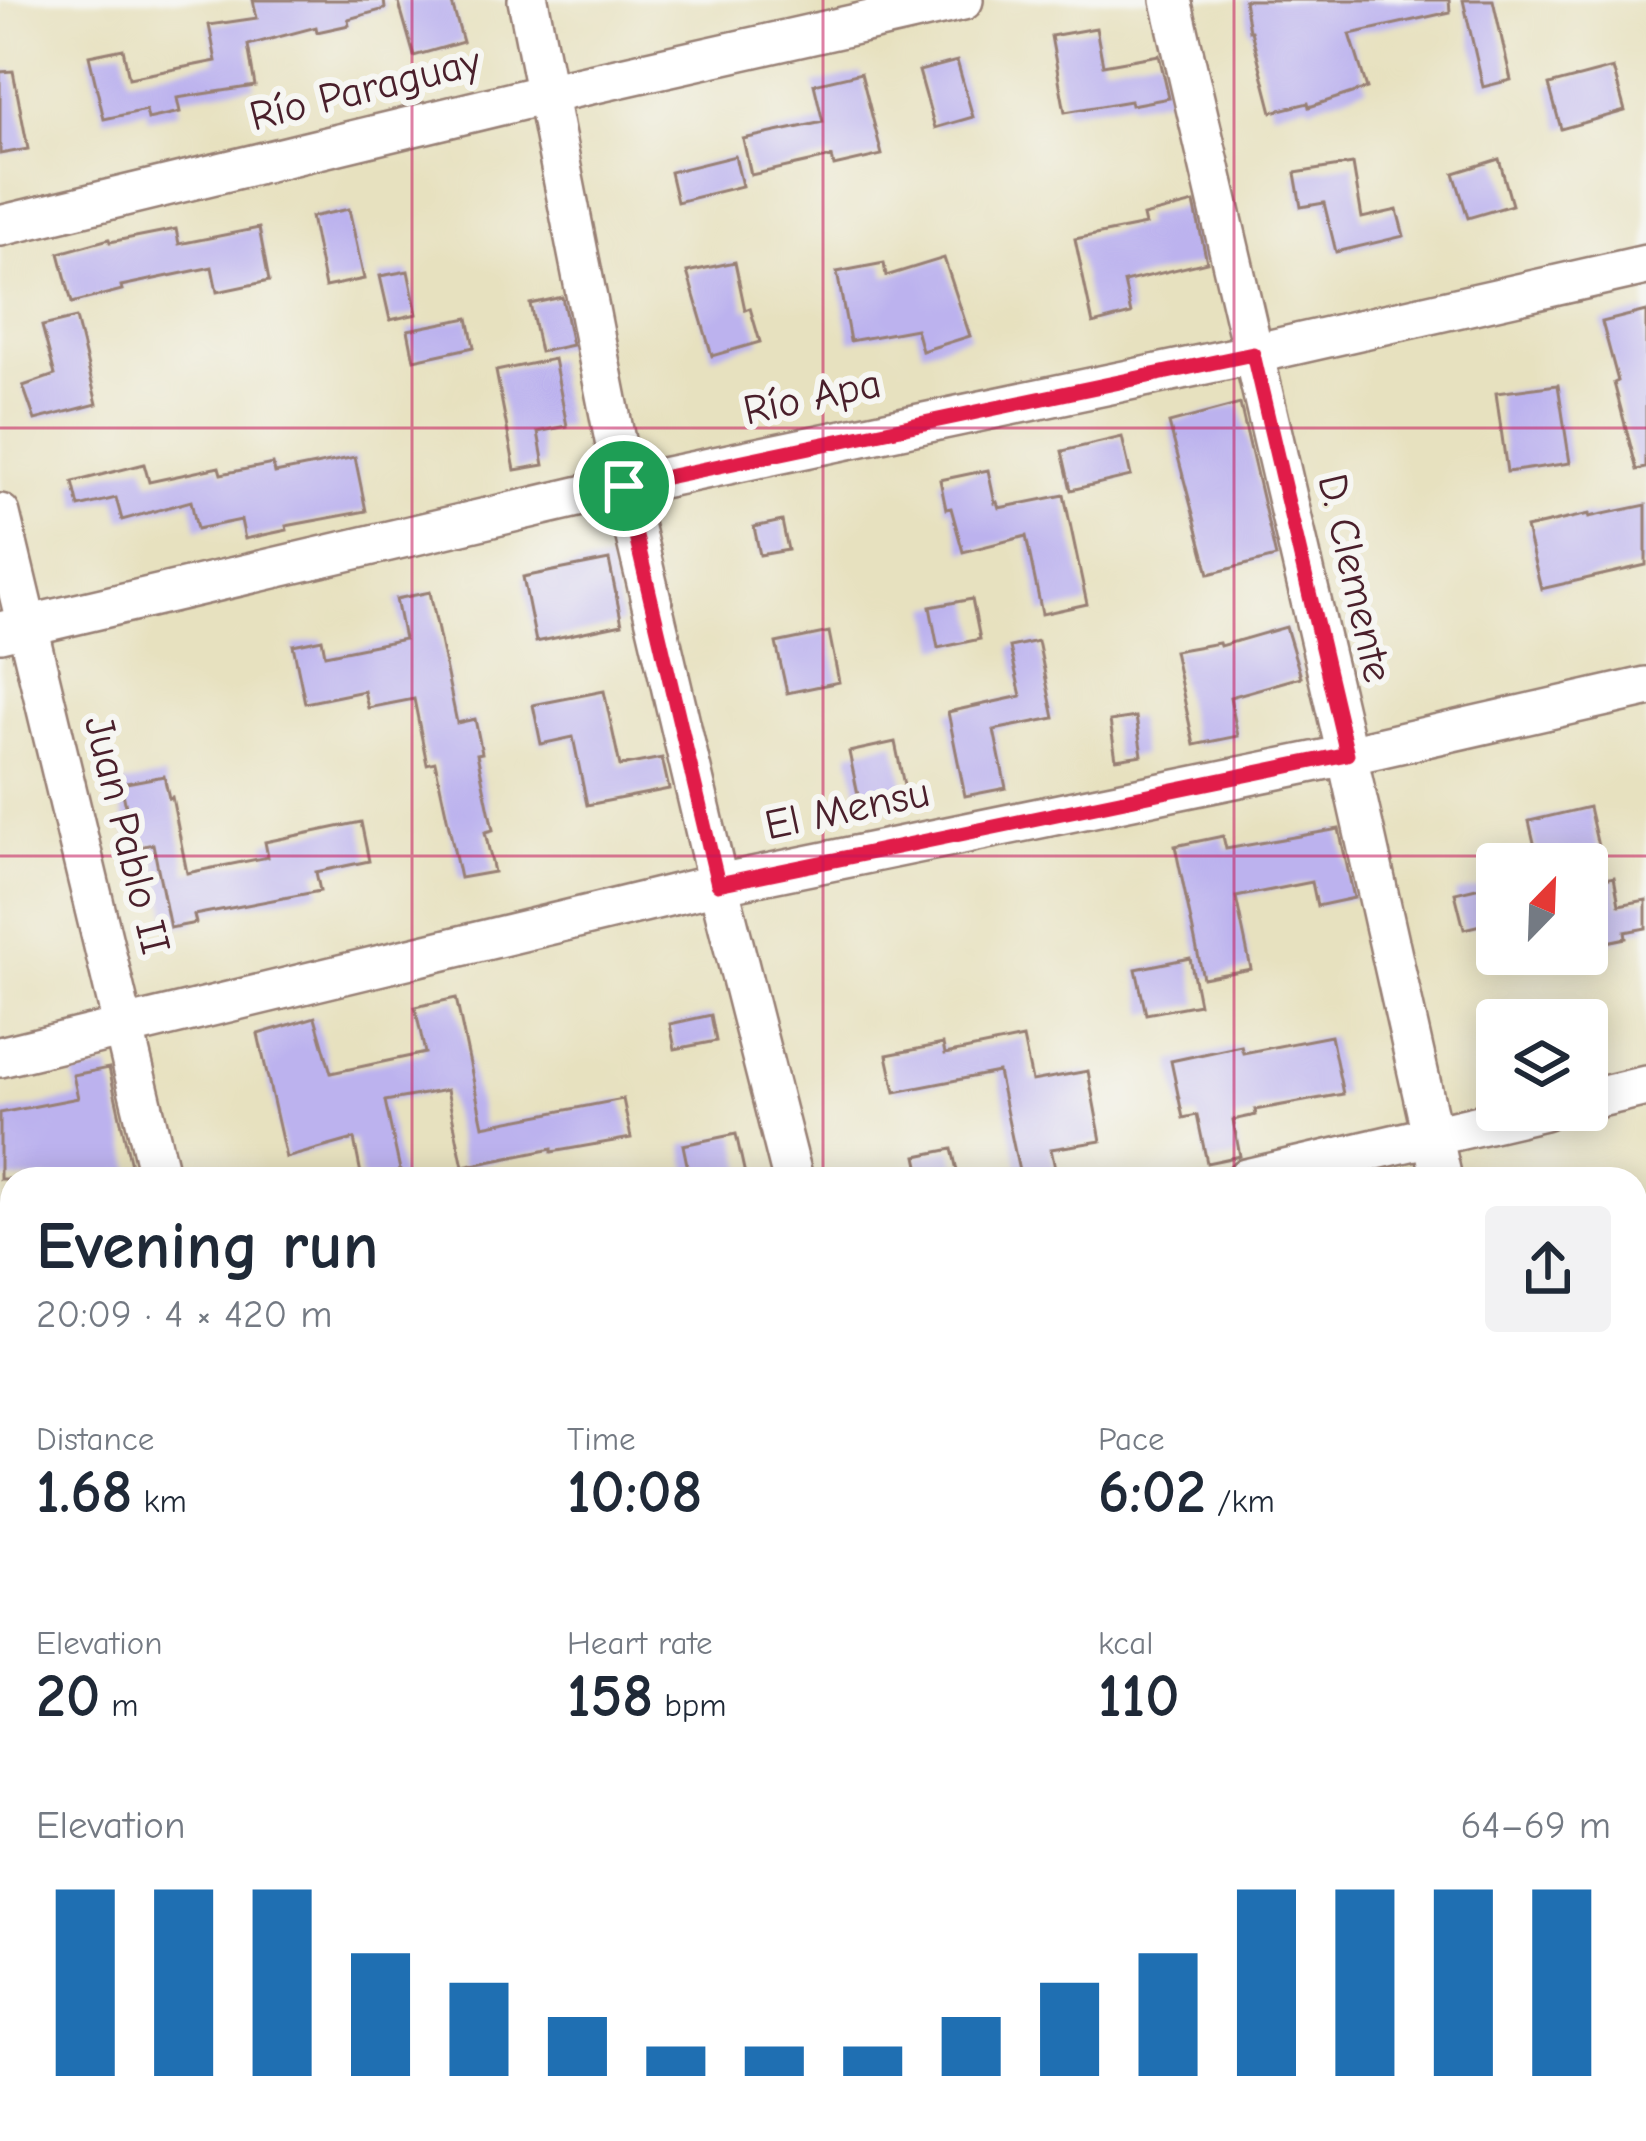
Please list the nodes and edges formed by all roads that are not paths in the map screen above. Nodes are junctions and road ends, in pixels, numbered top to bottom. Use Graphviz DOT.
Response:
graph roads {
  1 [pos="528,0"];
  2 [pos="963,0"];
  3 [pos="1171,0"];
  4 [pos="546,94"];
  5 [pos="0,226"];
  6 [pos="1646,265"];
  7 [pos="1253,354"];
  8 [pos="624,486"];
  9 [pos="0,514"];
  10 [pos="13,628"];
  11 [pos="1646,687"];
  12 [pos="1347,754"];
  13 [pos="718,884"];
  14 [pos="124,1026"];
  15 [pos="0,1057"];
  16 [pos="1646,1086"];
  17 [pos="1608,1095"];
  18 [pos="1476,1126"];
  19 [pos="1431,1137"];
  20 [pos="157,1167"];
  21 [pos="790,1167"];
  22 [pos="1299,1167"];
  23 [pos="1439,1167"];
  1 -- 4 [label="street"];
  2 -- 4 [label="street, Río Paraguay"];
  3 -- 7 [label="street, D. Clemente"];
  4 -- 5 [label="street, Río Paraguay"];
  4 -- 8 [label="street"];
  6 -- 7 [label="street, Río Apa"];
  7 -- 8 [label="street, Río Apa"];
  7 -- 12 [label="street, D. Clemente"];
  8 -- 10 [label="street, Río Apa"];
  8 -- 13 [label="street"];
  9 -- 10 [label="street, Juan Pablo II"];
  10 -- 14 [label="street, Juan Pablo II"];
  11 -- 12 [label="street, El Mensu"];
  12 -- 13 [label="street, El Mensu"];
  12 -- 19 [label="street, D. Clemente"];
  13 -- 14 [label="street, El Mensu"];
  13 -- 21 [label="street"];
  14 -- 15 [label="street, El Mensu"];
  14 -- 20 [label="street, Juan Pablo II"];
  16 -- 17 [label="street"];
  18 -- 19 [label="street"];
  19 -- 22 [label="street"];
  19 -- 23 [label="street, D. Clemente"];
}
